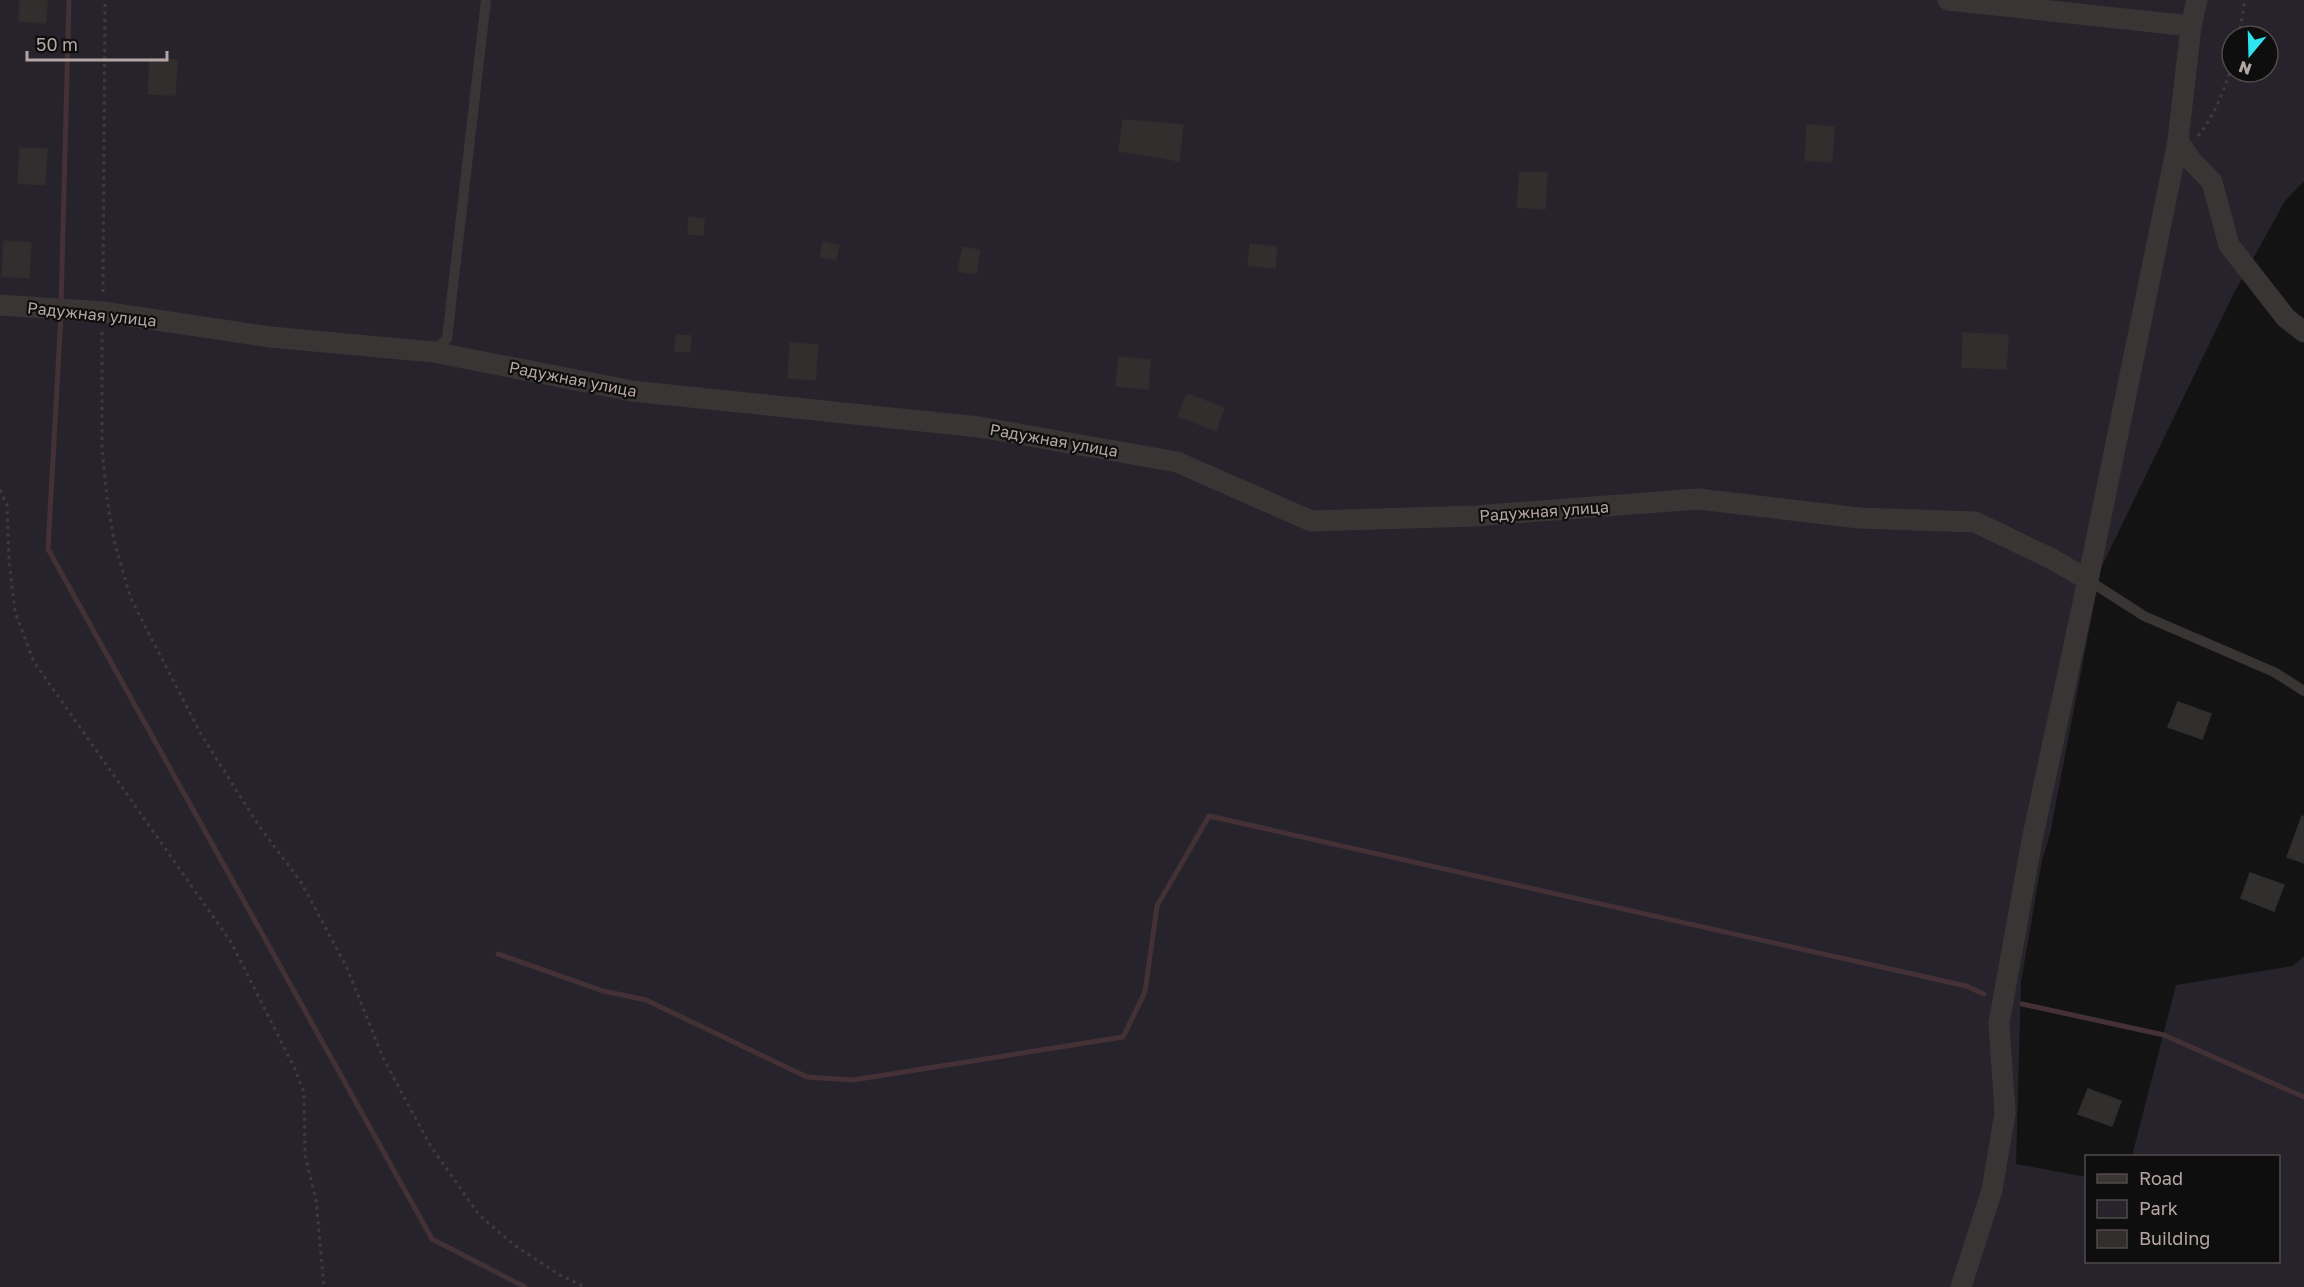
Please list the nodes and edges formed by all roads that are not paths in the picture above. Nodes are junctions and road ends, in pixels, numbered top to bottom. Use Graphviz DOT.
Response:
graph roads {
  1 [pos="486,0"];
  2 [pos="1948,0"];
  3 [pos="2197,0"];
  4 [pos="2191,26"];
  5 [pos="2178,141"];
  6 [pos="0,305"];
  7 [pos="2304,332"];
  8 [pos="433,352"];
  9 [pos="2088,580"];
  10 [pos="2304,691"];
  11 [pos="1960,1287"];
  1 -- 8 [label="lane"];
  2 -- 4 [label="street"];
  3 -- 4 [label="street"];
  4 -- 5 [label="street"];
  5 -- 7 [label="street"];
  5 -- 9 [label="street"];
  6 -- 8 [label="street, Радужная улица"];
  8 -- 9 [label="street, Радужная улица"];
  9 -- 10 [label="lane"];
  9 -- 11 [label="street"];
}
